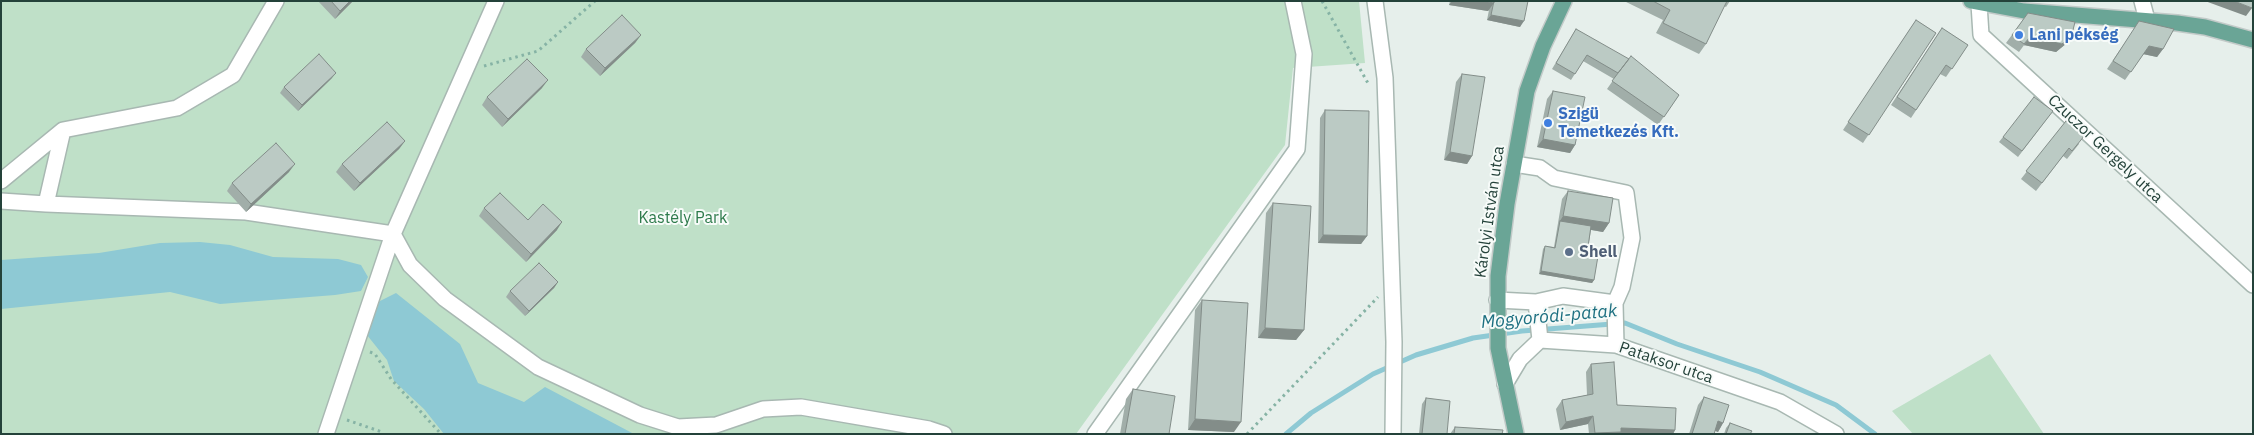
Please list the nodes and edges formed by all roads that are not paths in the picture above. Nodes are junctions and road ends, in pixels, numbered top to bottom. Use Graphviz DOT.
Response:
graph roads {
  1 [pos="276,1"];
  2 [pos="496,1"];
  3 [pos="1293,1"];
  4 [pos="1375,1"];
  5 [pos="1564,1"];
  6 [pos="2142,1"];
  7 [pos="1976,2"];
  8 [pos="2147,20"];
  9 [pos="2253,40"];
  10 [pos="63,130"];
  11 [pos="1514,164"];
  12 [pos="1,181"];
  13 [pos="1,201"];
  14 [pos="46,204"];
  15 [pos="394,234"];
  16 [pos="2253,285"];
  17 [pos="1497,300"];
  18 [pos="1615,308"];
  19 [pos="1537,310"];
  20 [pos="1540,337"];
  21 [pos="1616,340"];
  22 [pos="1505,384"];
  23 [pos="326,434"];
  24 [pos="944,434"];
  25 [pos="1095,434"];
  26 [pos="1394,434"];
  27 [pos="1516,434"];
  28 [pos="1836,434"];
  1 -- 10 [label="street"];
  2 -- 15 [label="street"];
  3 -- 25 [label="street"];
  4 -- 26 [label="street"];
  5 -- 11 [label="main road, Károlyi István utca"];
  6 -- 8 [label="street"];
  7 -- 8 [label="main road"];
  7 -- 16 [label="street, Czuczor Gergely utca"];
  8 -- 9 [label="main road"];
  10 -- 12 [label="street"];
  10 -- 14 [label="street"];
  11 -- 17 [label="main road, Károlyi István utca"];
  11 -- 18 [label="street"];
  13 -- 14 [label="street"];
  14 -- 15 [label="street"];
  15 -- 23 [label="street"];
  15 -- 24 [label="street"];
  17 -- 19 [label="street"];
  17 -- 22 [label="main road, Károlyi István utca"];
  18 -- 19 [label="street"];
  18 -- 21 [label="street"];
  19 -- 20 [label="street"];
  20 -- 21 [label="street, Pataksor utca"];
  20 -- 22 [label="street"];
  21 -- 28 [label="street, Pataksor utca"];
  22 -- 27 [label="main road, Károlyi István utca"];
}
